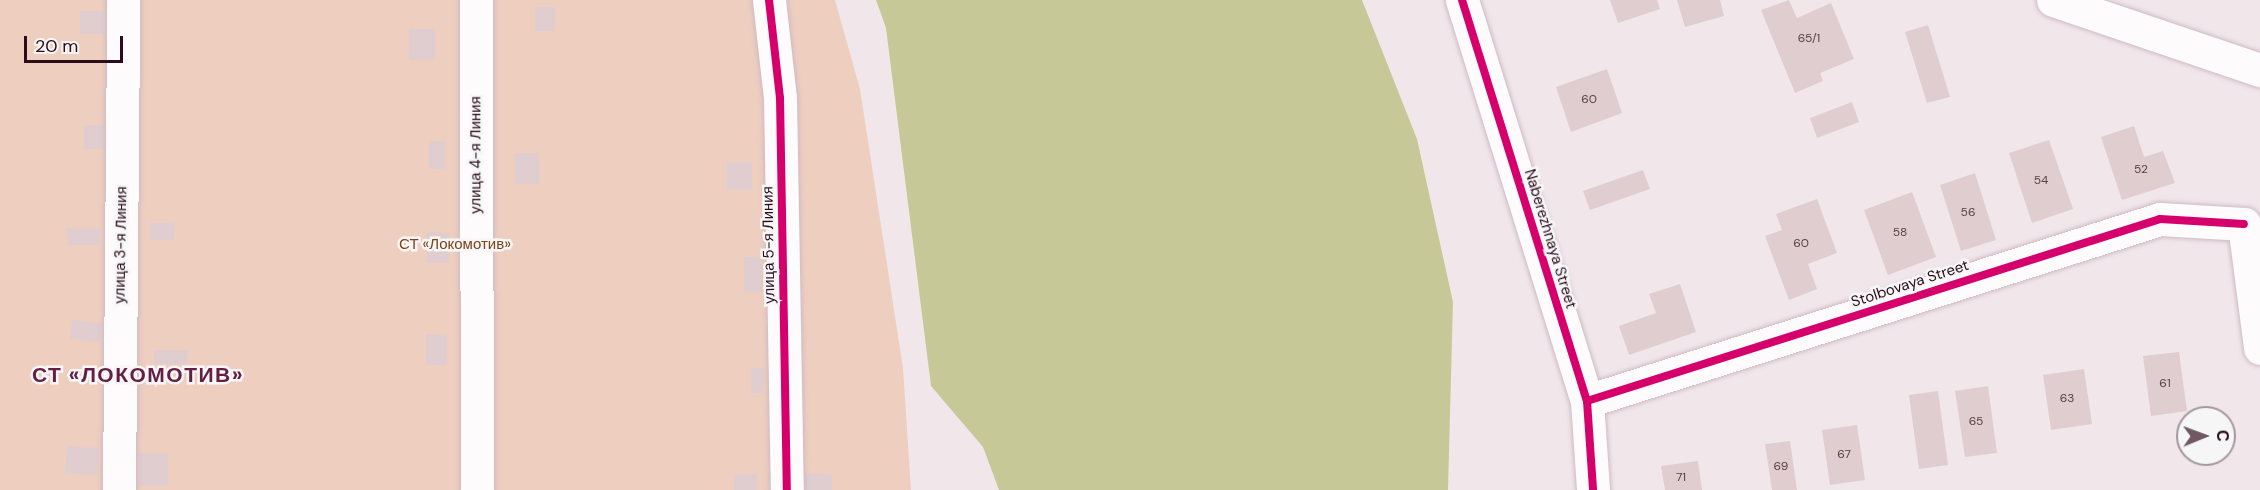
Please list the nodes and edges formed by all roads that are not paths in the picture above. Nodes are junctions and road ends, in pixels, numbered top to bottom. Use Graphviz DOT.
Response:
graph roads {
  1 [pos="123,0"];
  2 [pos="476,0"];
  3 [pos="769,0"];
  4 [pos="1461,0"];
  5 [pos="2053,0"];
  6 [pos="2260,70"];
  7 [pos="2252,217"];
  8 [pos="2260,348"];
  9 [pos="1587,401"];
  10 [pos="119,490"];
  11 [pos="477,490"];
  12 [pos="787,490"];
  13 [pos="1593,490"];
  1 -- 10 [label="street, улица 3-я Линия"];
  2 -- 11 [label="street, улица 4-я Линия"];
  3 -- 12 [label="street, улица 5-я Линия"];
  4 -- 9 [label="street, Naberezhnaya Street"];
  5 -- 6 [label="street"];
  7 -- 8 [label="street"];
  7 -- 9 [label="street, Stolbovaya Street"];
  9 -- 13 [label="street, Naberezhnaya Street"];
}
